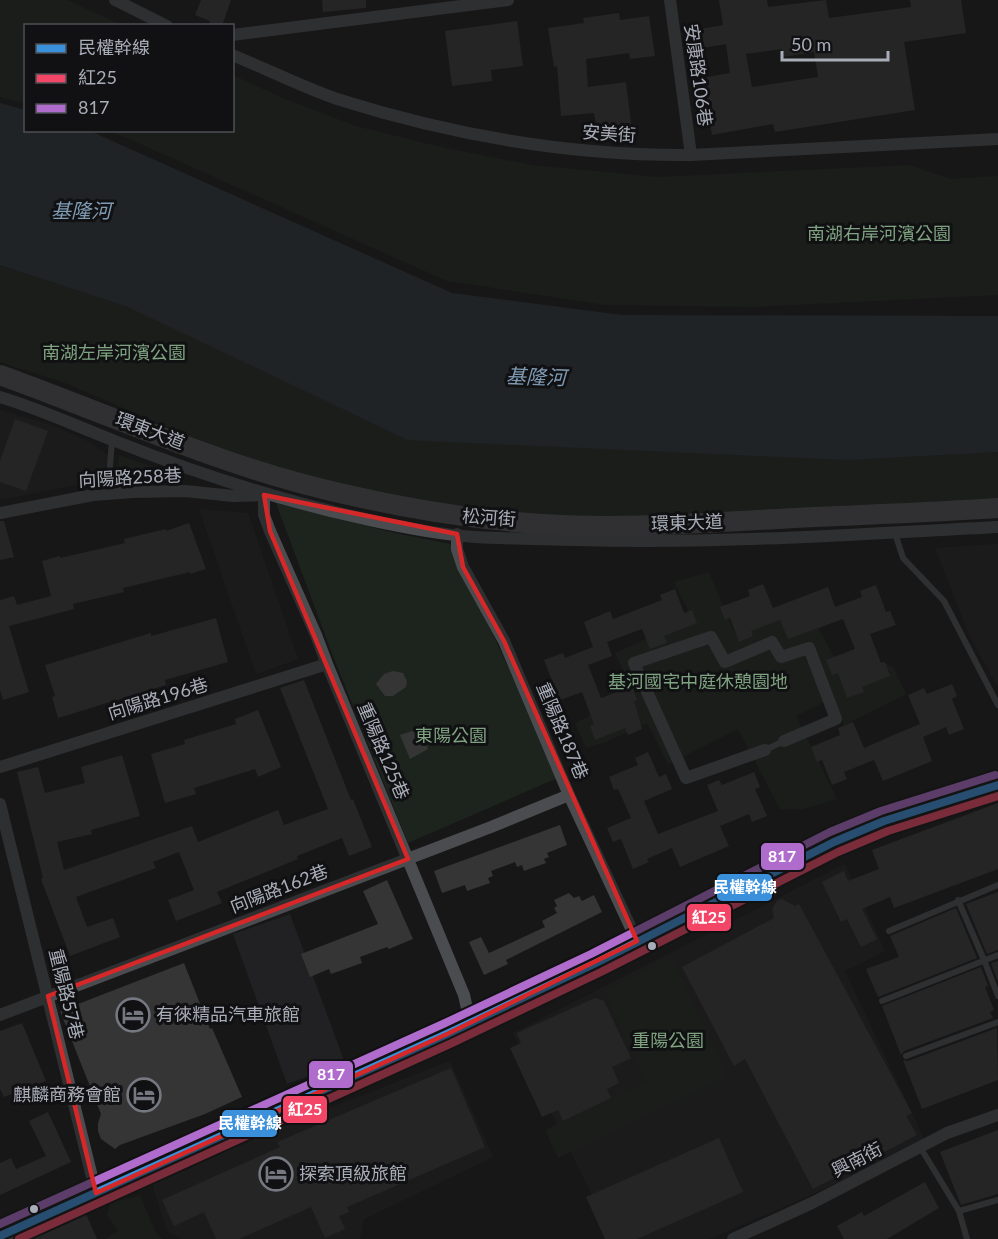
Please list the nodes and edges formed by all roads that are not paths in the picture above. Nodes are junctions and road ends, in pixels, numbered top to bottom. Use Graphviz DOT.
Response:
graph roads {
  1 [pos="115,0"];
  2 [pos="146,0"];
  3 [pos="508,0"];
  4 [pos="670,0"];
  5 [pos="141,14"];
  6 [pos="163,24"];
  7 [pos="234,35"];
  8 [pos="234,56"];
  9 [pos="998,139"];
  10 [pos="691,154"];
  11 [pos="0,375"];
  12 [pos="0,397"];
  13 [pos="112,441"];
  14 [pos="93,495"];
  15 [pos="264,495"];
  16 [pos="998,508"];
  17 [pos="0,513"];
  18 [pos="998,527"];
  19 [pos="895,532"];
  20 [pos="457,534"];
  21 [pos="327,664"];
  22 [pos="998,705"];
  23 [pos="784,741"];
  24 [pos="765,750"];
  25 [pos="0,767"];
  26 [pos="998,785"];
  27 [pos="569,795"];
  28 [pos="0,804"];
  29 [pos="408,859"];
  30 [pos="998,885"];
  31 [pos="958,900"];
  32 [pos="888,931"];
  33 [pos="637,941"];
  34 [pos="998,955"];
  35 [pos="984,960"];
  36 [pos="48,996"];
  37 [pos="998,996"];
  38 [pos="882,1000"];
  39 [pos="0,1015"];
  40 [pos="470,1022"];
  41 [pos="998,1022"];
  42 [pos="906,1056"];
  43 [pos="998,1115"];
  44 [pos="920,1147"];
  45 [pos="96,1193"];
  46 [pos="998,1200"];
  47 [pos="959,1211"];
  48 [pos="0,1236"];
  49 [pos="733,1239"];
  50 [pos="967,1239"];
  1 -- 5 [label="street"];
  2 -- 5 [label="street"];
  3 -- 7 [label="street"];
  4 -- 10 [label="street, 安康路106巷"];
  5 -- 6 [label="street"];
  8 -- 10 [label="street, 安美街"];
  9 -- 10 [label="street, 安美街"];
  11 -- 16 [label="highway, 環東大道"];
  12 -- 13 [label="street, 松河街"];
  13 -- 14 [label="lane"];
  13 -- 15 [label="street, 松河街"];
  14 -- 15 [label="street, 向陽路258巷"];
  14 -- 17 [label="street, 向陽路258巷"];
  15 -- 20 [label="street, 松河街"];
  15 -- 21 [label="street, 重陽路125巷"];
  18 -- 19 [label="street, 松河街"];
  19 -- 20 [label="street, 松河街"];
  19 -- 22 [label="lane"];
  20 -- 27 [label="street, 重陽路187巷"];
  21 -- 25 [label="street, 向陽路196巷"];
  21 -- 29 [label="street, 重陽路125巷"];
  23 -- 24 [label="lane"];
  23 -- 24 [label="street"];
  26 -- 33 [label="street"];
  27 -- 29 [label="street, 向陽路162巷"];
  27 -- 33 [label="street, 重陽路187巷"];
  28 -- 36 [label="street, 重陽路57巷"];
  29 -- 36 [label="street, 向陽路162巷"];
  29 -- 40 [label="street, 重陽路125巷"];
  30 -- 31 [label="lane"];
  31 -- 32 [label="lane"];
  31 -- 35 [label="lane"];
  33 -- 40 [label="street"];
  34 -- 35 [label="lane"];
  35 -- 37 [label="lane"];
  35 -- 38 [label="lane"];
  36 -- 39 [label="street, 向陽路162巷"];
  36 -- 45 [label="street, 重陽路57巷"];
  40 -- 45 [label="street"];
  41 -- 42 [label="lane"];
  43 -- 44 [label="street, 興南街"];
  44 -- 47 [label="lane"];
  44 -- 49 [label="street, 興南街"];
  45 -- 48 [label="street"];
  46 -- 47 [label="lane"];
  47 -- 50 [label="lane"];
}
